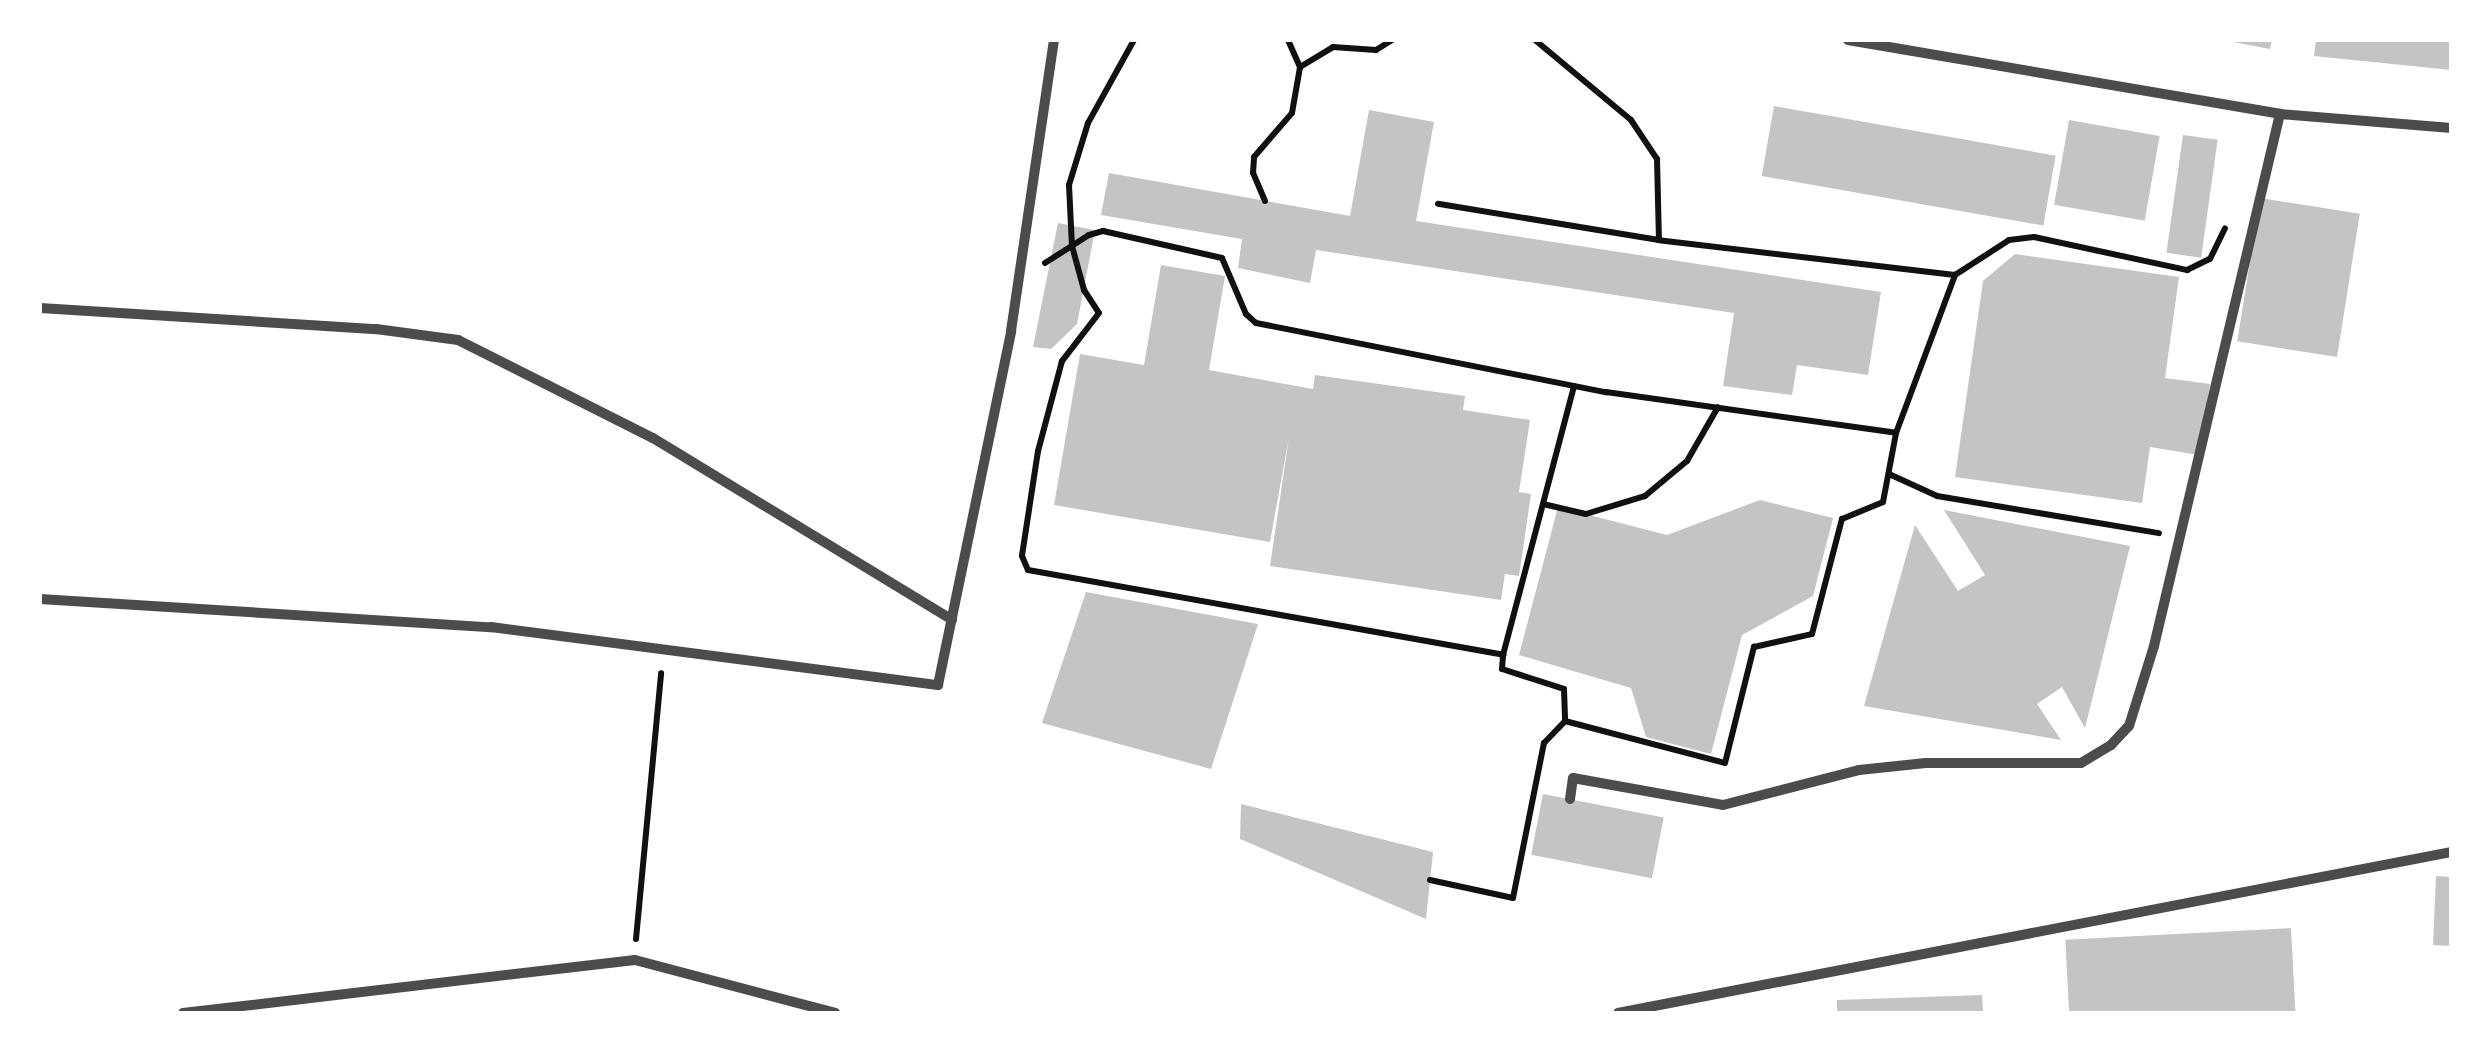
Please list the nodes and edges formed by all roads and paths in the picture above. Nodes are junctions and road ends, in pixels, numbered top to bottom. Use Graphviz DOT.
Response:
graph roads {
  1 [pos="1054,40"];
  2 [pos="1134,40"];
  3 [pos="1288,40"];
  4 [pos="1392,40"];
  5 [pos="1535,40"];
  6 [pos="1848,40"];
  7 [pos="1300,67"];
  8 [pos="2280,114"];
  9 [pos="2451,128"];
  10 [pos="1265,201"];
  11 [pos="1438,204"];
  12 [pos="2233,211"];
  13 [pos="1659,240"];
  14 [pos="1072,246"];
  15 [pos="1955,275"];
  16 [pos="1019,280"];
  17 [pos="40,308"];
  18 [pos="1574,386"];
  19 [pos="1718,407"];
  20 [pos="1896,433"];
  21 [pos="1889,474"];
  22 [pos="1543,504"];
  23 [pos="2180,538"];
  24 [pos="40,599"];
  25 [pos="952,620"];
  26 [pos="664,648"];
  27 [pos="1503,656"];
  28 [pos="1565,722"];
  29 [pos="1570,799"];
  30 [pos="2451,852"];
  31 [pos="1430,880"];
  32 [pos="634,960"];
  33 [pos="292,998"];
  34 [pos="182,1013"];
  35 [pos="280,1013"];
  36 [pos="835,1013"];
  37 [pos="1618,1013"];
  1 -- 16 [label="street"];
  2 -- 14 [label="path"];
  3 -- 7 [label="path"];
  4 -- 7 [label="path"];
  5 -- 13 [label="path"];
  6 -- 8 [label="street"];
  7 -- 10 [label="path"];
  8 -- 9 [label="street"];
  8 -- 23 [label="street"];
  11 -- 13 [label="path"];
  12 -- 15 [label="path"];
  13 -- 15 [label="path"];
  14 -- 16 [label="path"];
  14 -- 18 [label="path"];
  14 -- 27 [label="path"];
  15 -- 20 [label="path"];
  16 -- 25 [label="street"];
  17 -- 25 [label="street"];
  18 -- 19 [label="path"];
  18 -- 22 [label="path"];
  19 -- 20 [label="path"];
  19 -- 22 [label="path"];
  20 -- 21 [label="path"];
  21 -- 23 [label="path"];
  21 -- 28 [label="path"];
  22 -- 27 [label="path"];
  23 -- 29 [label="street"];
  24 -- 26 [label="street"];
  25 -- 26 [label="street"];
  26 -- 32 [label="path"];
  27 -- 28 [label="path"];
  28 -- 31 [label="path"];
  30 -- 37 [label="street"];
  32 -- 33 [label="street"];
  32 -- 36 [label="street"];
  33 -- 34 [label="street"];
  33 -- 35 [label="street"];
}
